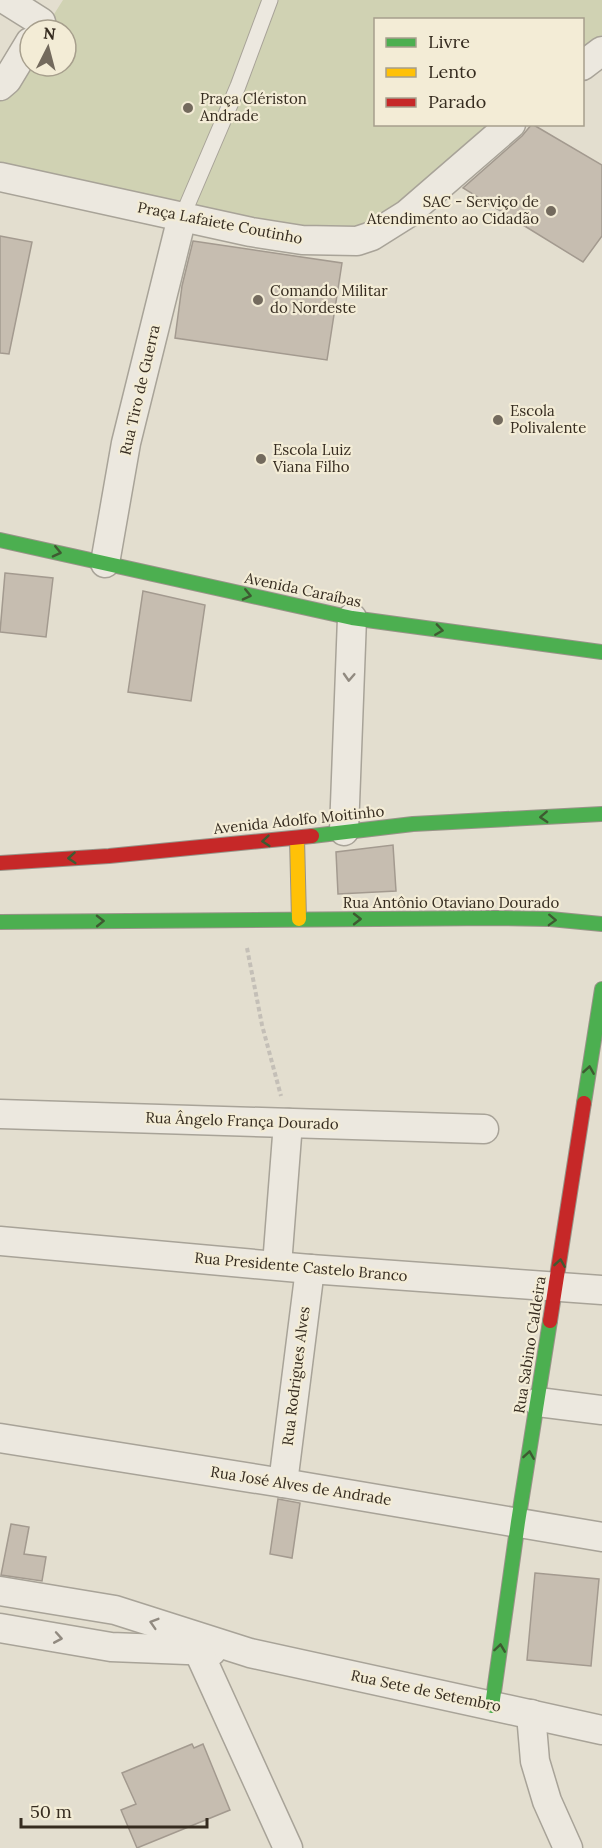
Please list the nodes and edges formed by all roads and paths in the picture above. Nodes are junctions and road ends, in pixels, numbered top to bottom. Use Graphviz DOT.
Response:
graph roads {
  1 [pos="6,0"];
  2 [pos="270,0"];
  3 [pos="33,18"];
  4 [pos="602,51"];
  5 [pos="18,61"];
  6 [pos="584,64"];
  7 [pos="0,86"];
  8 [pos="509,126"];
  9 [pos="0,177"];
  10 [pos="182,217"];
  11 [pos="0,540"];
  12 [pos="105,563"];
  13 [pos="352,618"];
  14 [pos="602,652"];
  15 [pos="602,814"];
  16 [pos="344,831"];
  17 [pos="297,838"];
  18 [pos="0,863"];
  19 [pos="242,919"];
  20 [pos="299,919"];
  21 [pos="0,922"];
  22 [pos="602,924"];
  23 [pos="602,989"];
  24 [pos="0,1114"];
  25 [pos="288,1123"];
  26 [pos="484,1129"];
  27 [pos="0,1241"];
  28 [pos="277,1265"];
  29 [pos="310,1269"];
  30 [pos="556,1286"];
  31 [pos="602,1290"];
  32 [pos="538,1402"];
  33 [pos="602,1410"];
  34 [pos="0,1438"];
  35 [pos="283,1483"];
  36 [pos="518,1522"];
  37 [pos="602,1537"];
  38 [pos="0,1591"];
  39 [pos="0,1628"];
  40 [pos="195,1642"];
  41 [pos="492,1706"];
  42 [pos="531,1714"];
  43 [pos="602,1730"];
  44 [pos="288,1848"];
  45 [pos="568,1848"];
  1 -- 3 [label="street"];
  2 -- 10 [label="lane"];
  4 -- 6 [label="street"];
  5 -- 7 [label="street"];
  8 -- 10 [label="street, Praça Lafaiete Coutinho"];
  9 -- 10 [label="street, Praça Lafaiete Coutinho"];
  10 -- 12 [label="street, Rua Tiro de Guerra"];
  11 -- 12 [label="street, Avenida Caraíbas, one-way"];
  12 -- 13 [label="street, Avenida Caraíbas, one-way"];
  13 -- 14 [label="street, Avenida Caraíbas, one-way"];
  13 -- 16 [label="street, one-way"];
  15 -- 16 [label="street, Avenida Adolfo Moitinho, one-way"];
  16 -- 17 [label="street, Avenida Adolfo Moitinho"];
  17 -- 18 [label="street, Avenida Adolfo Moitinho, one-way"];
  17 -- 20 [label="street"];
  19 -- 20 [label="street"];
  21 -- 19 [label="street, one-way"];
  19 -- 25 [label="path"];
  20 -- 22 [label="street, Rua Antônio Otaviano Dourado, one-way"];
  30 -- 23 [label="street, Rua Sabino Caldeira, one-way"];
  24 -- 25 [label="street, Rua Ângelo França Dourado"];
  25 -- 26 [label="street, Rua Ângelo França Dourado"];
  25 -- 28 [label="street"];
  27 -- 28 [label="street, Rua Presidente Castelo Branco"];
  28 -- 29 [label="street, Rua Presidente Castelo Branco"];
  29 -- 30 [label="street, Rua Presidente Castelo Branco"];
  29 -- 35 [label="street, Rua Rodrigues Alves"];
  30 -- 31 [label="street, Rua Presidente Castelo Branco"];
  30 -- 32 [label="street, Rua Sabino Caldeira"];
  32 -- 33 [label="street"];
  36 -- 32 [label="street, Rua Sabino Caldeira, one-way"];
  34 -- 35 [label="street, Rua José Alves de Andrade"];
  35 -- 36 [label="street, Rua José Alves de Andrade"];
  36 -- 37 [label="street, Rua José Alves de Andrade"];
  41 -- 36 [label="street, Rua Sabino Caldeira, one-way"];
  40 -- 38 [label="street, Rua Sete de Setembro, one-way"];
  39 -- 40 [label="street, Rua Sete de Setembro, one-way"];
  40 -- 41 [label="street, Rua Sete de Setembro"];
  40 -- 44 [label="street"];
  41 -- 42 [label="street, Rua Sete de Setembro"];
  42 -- 43 [label="street, Rua Sete de Setembro"];
  42 -- 45 [label="street"];
}
